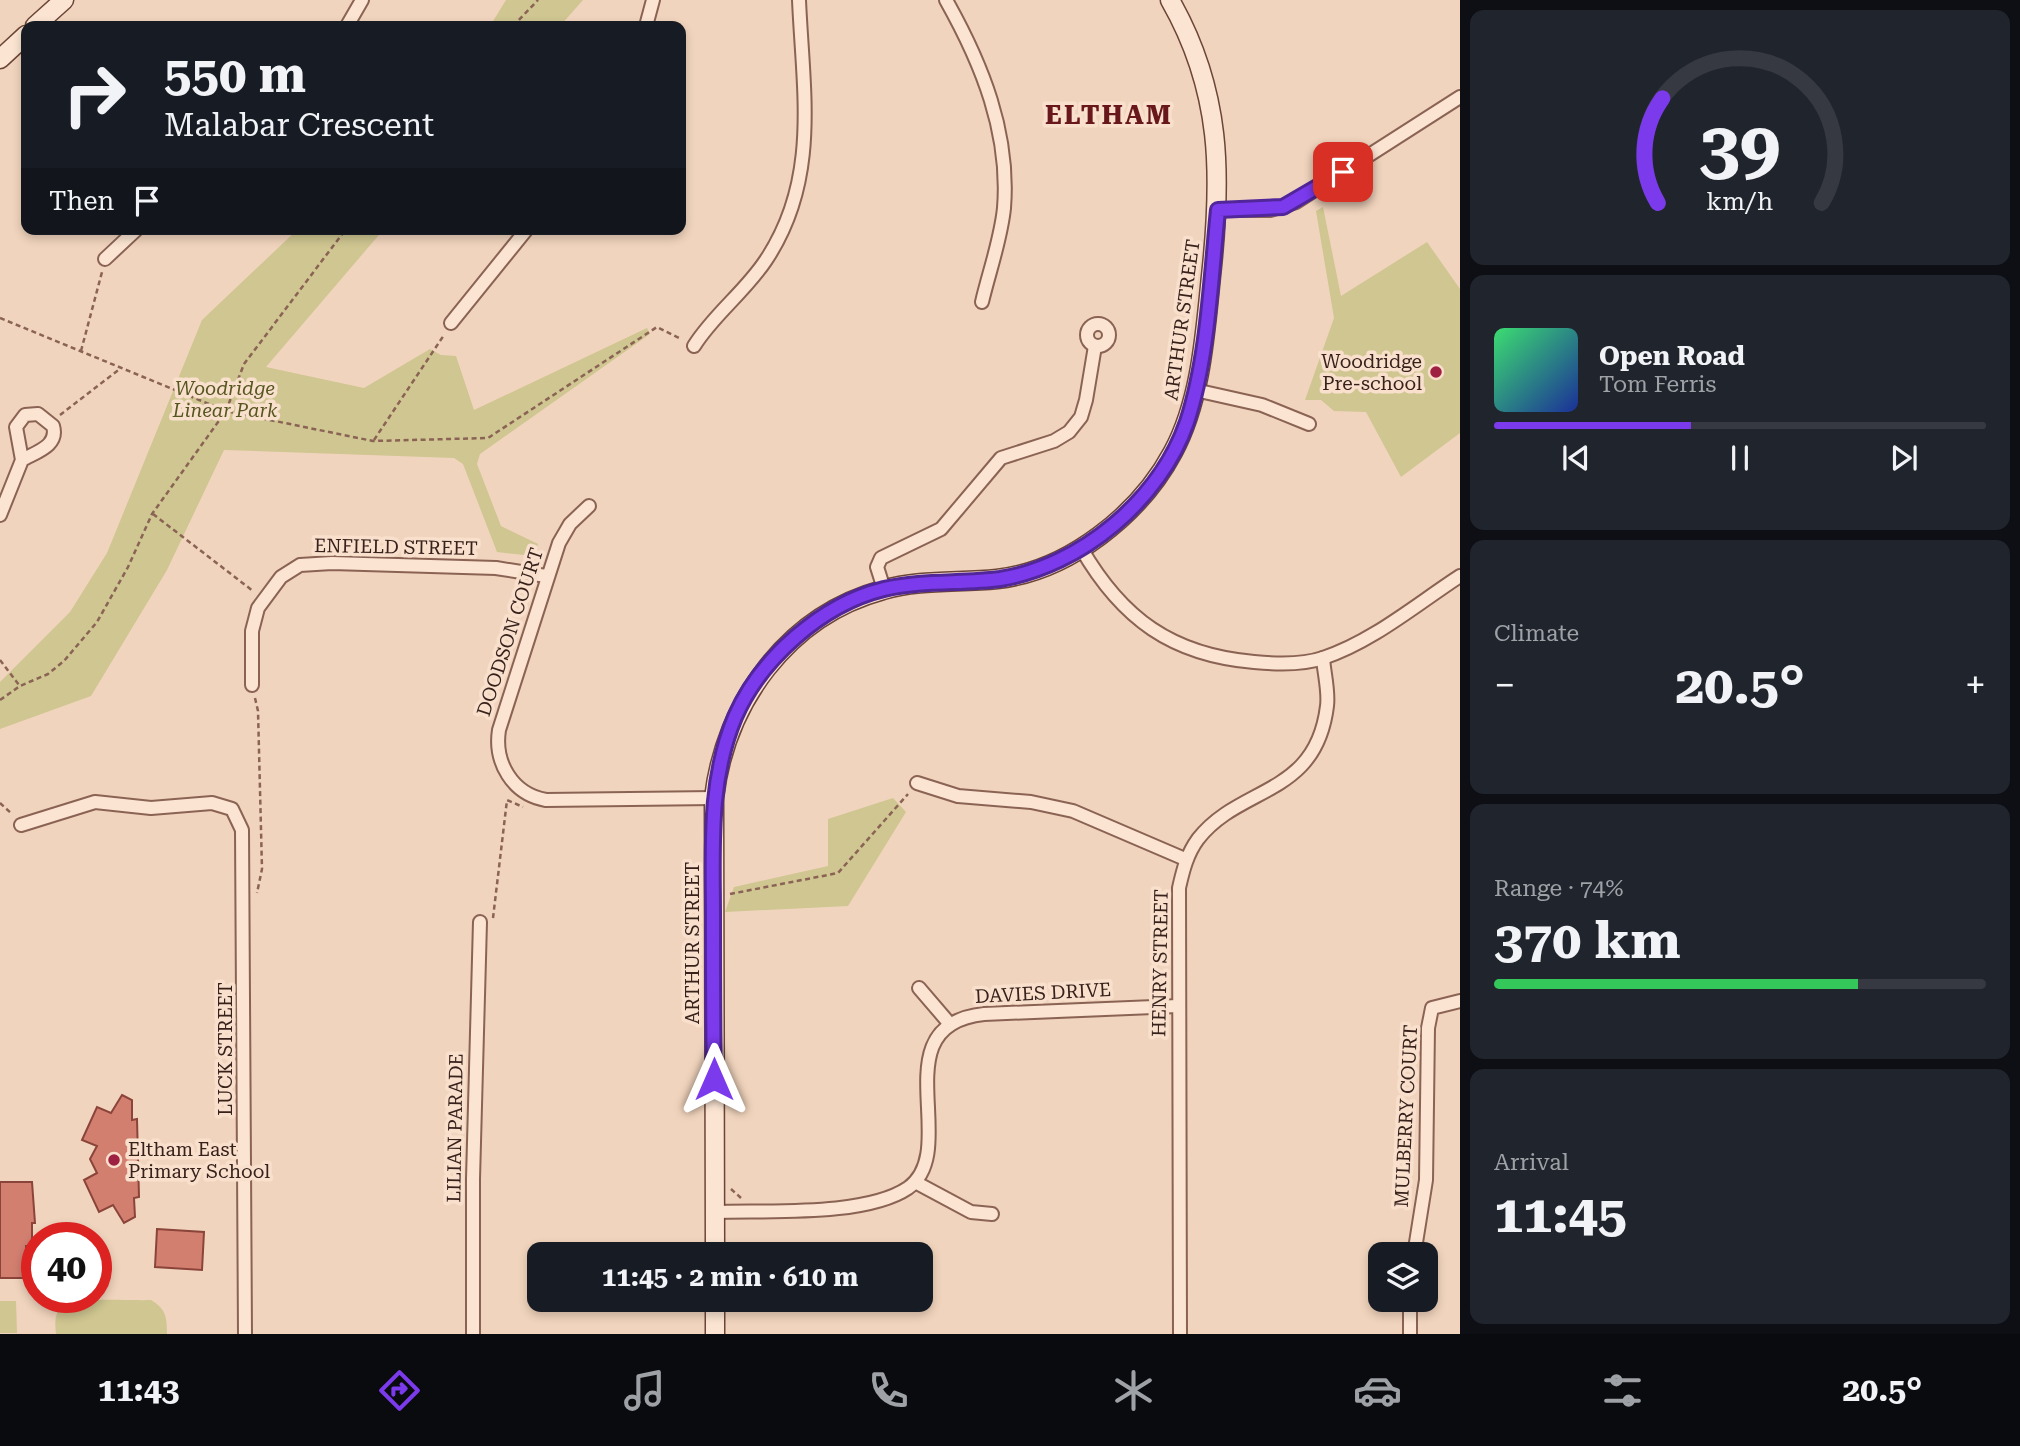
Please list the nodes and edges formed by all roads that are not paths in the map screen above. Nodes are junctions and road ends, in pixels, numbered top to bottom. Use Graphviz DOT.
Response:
graph roads {
  1 [pos="64,0"];
  2 [pos="362,0"];
  3 [pos="653,0"];
  4 [pos="799,0"];
  5 [pos="946,0"];
  6 [pos="1170,0"];
  7 [pos="41,21"];
  8 [pos="350,21"];
  9 [pos="647,21"];
  10 [pos="21,40"];
  11 [pos="0,59"];
  12 [pos="1460,97"];
  13 [pos="1218,210"];
  14 [pos="131,235"];
  15 [pos="522,235"];
  16 [pos="105,259"];
  17 [pos="982,302"];
  18 [pos="451,323"];
  19 [pos="694,346"];
  20 [pos="1095,346"];
  21 [pos="1195,390"];
  22 [pos="1309,424"];
  23 [pos="22,460"];
  24 [pos="589,506"];
  25 [pos="0,515"];
  26 [pos="1081,548"];
  27 [pos="546,576"];
  28 [pos="1460,576"];
  29 [pos="884,589"];
  30 [pos="1322,658"];
  31 [pos="252,685"];
  32 [pos="917,783"];
  33 [pos="714,798"];
  34 [pos="21,825"];
  35 [pos="1185,859"];
  36 [pos="486,922"];
  37 [pos="919,988"];
  38 [pos="1460,1001"];
  39 [pos="1178,1006"];
  40 [pos="949,1023"];
  41 [pos="915,1182"];
  42 [pos="714,1212"];
  43 [pos="992,1214"];
  44 [pos="715,1242"];
  45 [pos="1416,1242"];
  46 [pos="715,1312"];
  47 [pos="1410,1312"];
  48 [pos="245,1334"];
  49 [pos="473,1334"];
  50 [pos="715,1334"];
  51 [pos="1180,1334"];
  52 [pos="1410,1334"];
  1 -- 7 [label="street"];
  2 -- 8 [label="street"];
  3 -- 9 [label="street"];
  4 -- 19 [label="street"];
  5 -- 17 [label="street"];
  6 -- 13 [label="street, ARTHUR STREET"];
  10 -- 11 [label="street"];
  12 -- 13 [label="street"];
  13 -- 21 [label="street, ARTHUR STREET"];
  14 -- 16 [label="street"];
  15 -- 18 [label="street"];
  20 -- 29 [label="street"];
  21 -- 22 [label="street"];
  21 -- 26 [label="street, ARTHUR STREET"];
  23 -- 23 [label="street"];
  23 -- 25 [label="street"];
  24 -- 27 [label="street, DOODSON COURT"];
  26 -- 29 [label="street, ARTHUR STREET"];
  26 -- 30 [label="street"];
  27 -- 31 [label="street, ENFIELD STREET"];
  27 -- 33 [label="street, DOODSON COURT"];
  28 -- 30 [label="street"];
  29 -- 33 [label="street, ARTHUR STREET"];
  30 -- 35 [label="street, HENRY STREET"];
  32 -- 35 [label="street"];
  33 -- 42 [label="street, ARTHUR STREET"];
  34 -- 48 [label="street, LUCK STREET"];
  35 -- 39 [label="street, HENRY STREET"];
  36 -- 49 [label="street, LILIAN PARADE"];
  37 -- 40 [label="street"];
  38 -- 45 [label="street, MULBERRY COURT"];
  39 -- 40 [label="street, DAVIES DRIVE"];
  39 -- 51 [label="street, HENRY STREET"];
  40 -- 41 [label="street"];
  41 -- 42 [label="street"];
  41 -- 43 [label="street"];
  42 -- 44 [label="street, ARTHUR STREET"];
  46 -- 50 [label="street"];
  47 -- 52 [label="street"];
}
